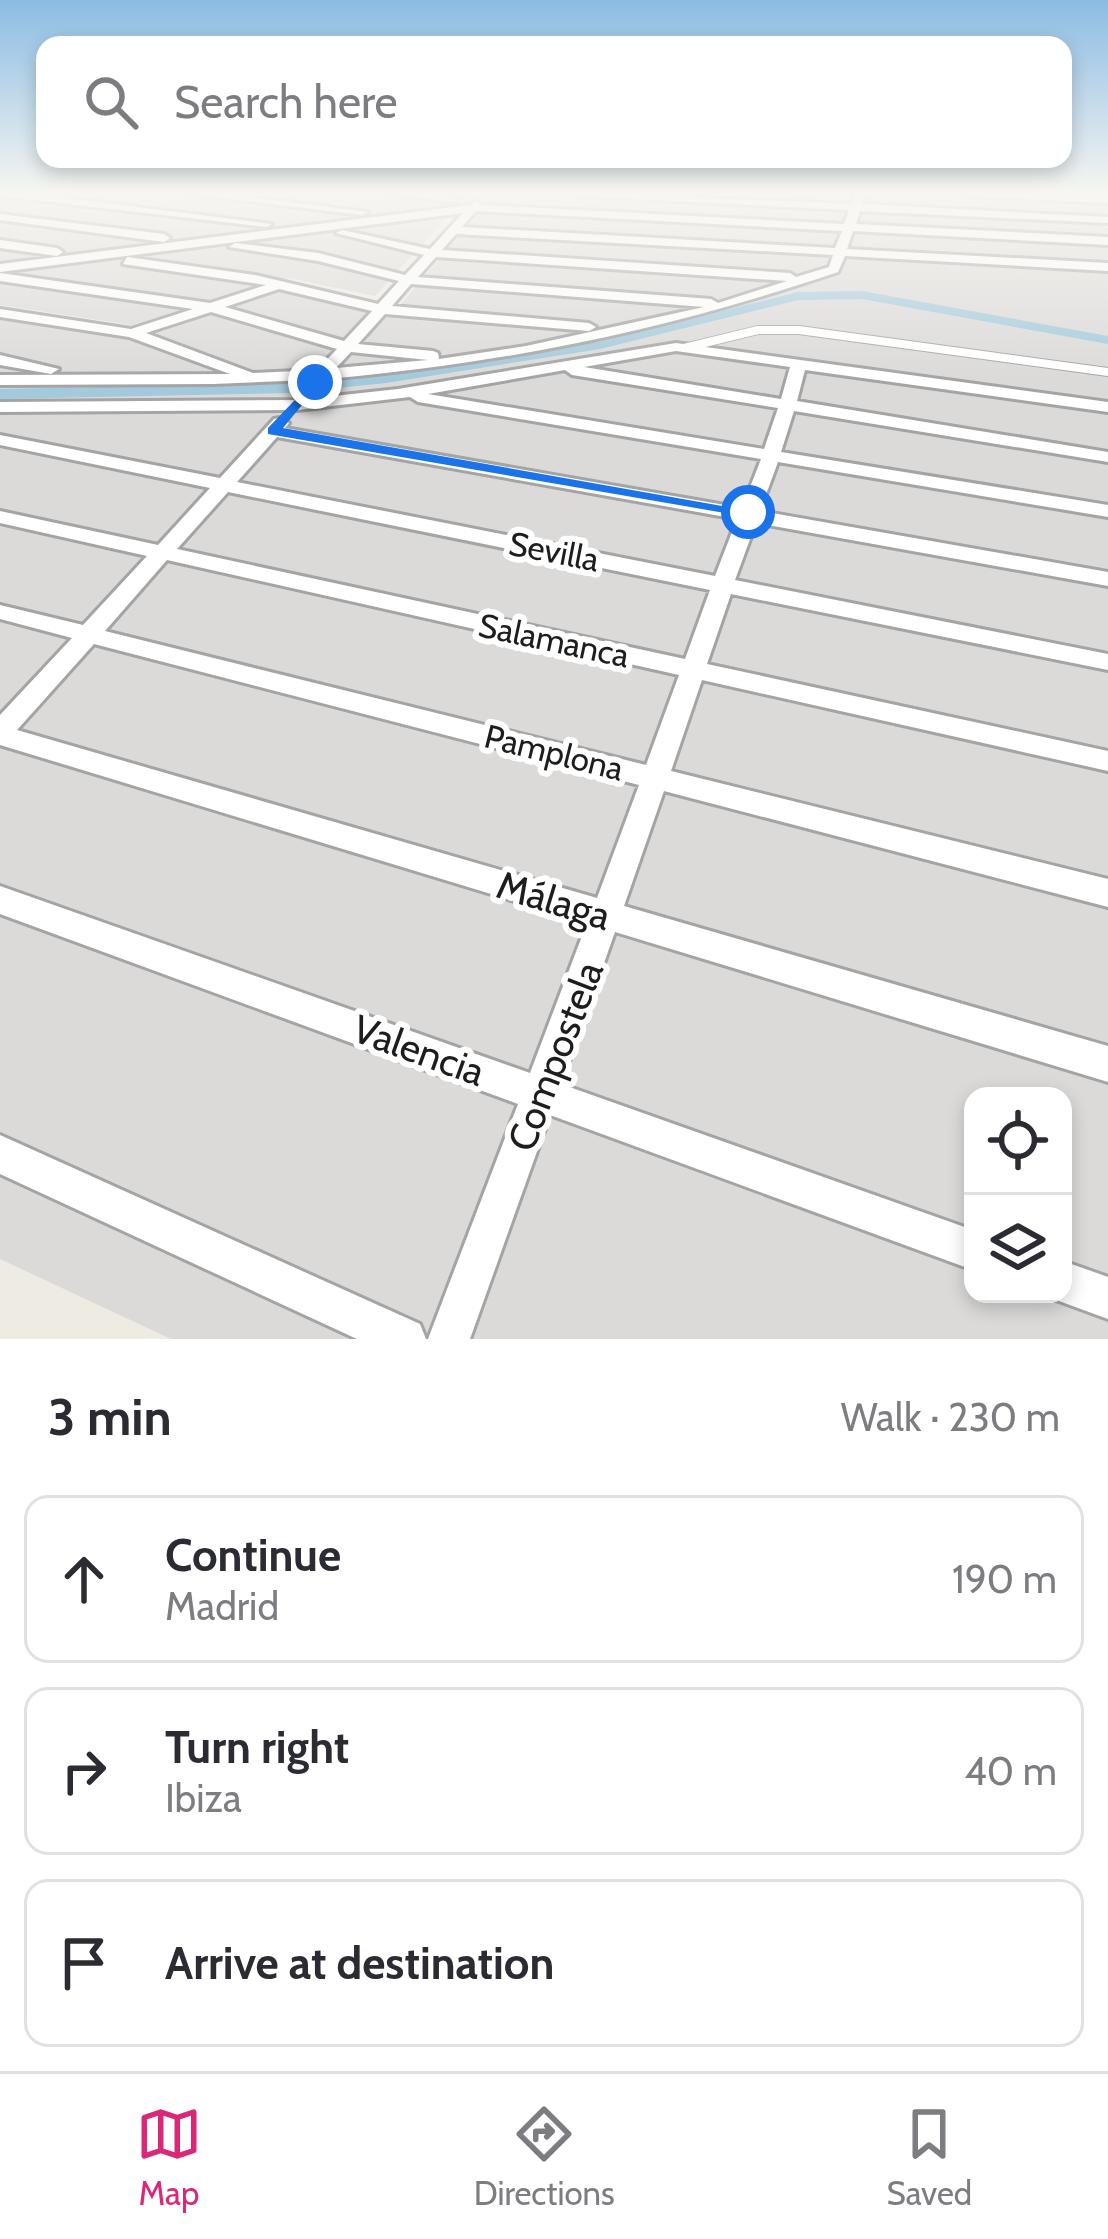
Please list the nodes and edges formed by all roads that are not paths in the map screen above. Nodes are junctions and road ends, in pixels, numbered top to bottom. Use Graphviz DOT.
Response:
graph roads {
  1 [pos="86,255"];
  2 [pos="94,255"];
  3 [pos="305,255"];
  4 [pos="430,255"];
  5 [pos="472,255"];
  6 [pos="632,255"];
  7 [pos="813,255"];
  8 [pos="1084,255"];
  9 [pos="90,256"];
  10 [pos="839,258"];
  11 [pos="627,265"];
  12 [pos="1084,265"];
  13 [pos="1108,267"];
  14 [pos="0,273"];
  15 [pos="802,278"];
  16 [pos="409,280"];
  17 [pos="282,284"];
  18 [pos="609,293"];
  19 [pos="719,305"];
  20 [pos="208,307"];
  21 [pos="380,309"];
  22 [pos="0,314"];
  23 [pos="132,333"];
  24 [pos="585,334"];
  25 [pos="346,346"];
  26 [pos="680,347"];
  27 [pos="0,360"];
  28 [pos="475,360"];
  29 [pos="800,363"];
  30 [pos="563,368"];
  31 [pos="1108,372"];
  32 [pos="0,380"];
  33 [pos="259,380"];
  34 [pos="108,382"];
  35 [pos="308,391"];
  36 [pos="398,394"];
  37 [pos="0,407"];
  38 [pos="1108,407"];
  39 [pos="788,408"];
  40 [pos="273,431"];
  41 [pos="0,440"];
  42 [pos="772,455"];
  43 [pos="1108,457"];
  44 [pos="223,485"];
  45 [pos="1108,511"];
  46 [pos="748,512"];
  47 [pos="0,517"];
  48 [pos="159,554"];
  49 [pos="1108,579"];
  50 [pos="722,584"];
  51 [pos="0,612"];
  52 [pos="85,634"];
  53 [pos="1108,662"];
  54 [pos="693,670"];
  55 [pos="0,734"];
  56 [pos="1108,761"];
  57 [pos="658,779"];
  58 [pos="1108,893"];
  59 [pos="0,900"];
  60 [pos="608,916"];
  61 [pos="1108,1064"];
  62 [pos="540,1094"];
  63 [pos="0,1154"];
  64 [pos="964,1247"];
  65 [pos="1072,1285"];
  66 [pos="1108,1298"];
  67 [pos="405,1339"];
  68 [pos="449,1339"];
  1 -- 9 [label="street"];
  2 -- 9 [label="street"];
  3 -- 16 [label="street"];
  4 -- 16 [label="street"];
  5 -- 11 [label="street"];
  6 -- 11 [label="street"];
  7 -- 10 [label="street"];
  8 -- 12 [label="street"];
  9 -- 14 [label="street"];
  9 -- 17 [label="street"];
  10 -- 12 [label="street"];
  10 -- 15 [label="street"];
  11 -- 15 [label="street"];
  11 -- 18 [label="street"];
  12 -- 13 [label="street"];
  14 -- 20 [label="street"];
  15 -- 19 [label="street"];
  16 -- 18 [label="street"];
  16 -- 21 [label="street"];
  17 -- 20 [label="street"];
  17 -- 21 [label="street"];
  18 -- 19 [label="street"];
  18 -- 24 [label="street"];
  19 -- 24 [label="street"];
  20 -- 23 [label="street"];
  20 -- 25 [label="street"];
  21 -- 24 [label="street"];
  21 -- 25 [label="street"];
  22 -- 23 [label="street"];
  23 -- 33 [label="street"];
  24 -- 28 [label="street"];
  25 -- 28 [label="street"];
  25 -- 35 [label="street"];
  26 -- 29 [label="street"];
  26 -- 30 [label="street"];
  26 -- 31 [label="lane"];
  27 -- 34 [label="street"];
  28 -- 35 [label="street"];
  29 -- 38 [label="street"];
  29 -- 39 [label="street, Compostela"];
  30 -- 36 [label="street"];
  30 -- 39 [label="street"];
  32 -- 34 [label="street"];
  33 -- 34 [label="street"];
  33 -- 35 [label="street"];
  35 -- 36 [label="street"];
  35 -- 37 [label="street"];
  35 -- 40 [label="street"];
  36 -- 42 [label="street"];
  39 -- 42 [label="street, Compostela"];
  39 -- 43 [label="street"];
  40 -- 44 [label="street"];
  40 -- 46 [label="street"];
  41 -- 44 [label="street, Sevilla"];
  42 -- 45 [label="street"];
  42 -- 46 [label="street, Compostela"];
  44 -- 48 [label="street"];
  44 -- 50 [label="street, Sevilla"];
  46 -- 49 [label="street"];
  46 -- 50 [label="street, Compostela"];
  47 -- 48 [label="street, Salamanca"];
  48 -- 52 [label="street"];
  48 -- 54 [label="street, Salamanca"];
  50 -- 53 [label="street, Sevilla"];
  50 -- 54 [label="street, Compostela"];
  51 -- 52 [label="street, Pamplona"];
  52 -- 55 [label="street"];
  52 -- 57 [label="street, Pamplona"];
  54 -- 56 [label="street, Salamanca"];
  54 -- 57 [label="street, Compostela"];
  55 -- 60 [label="street, Málaga"];
  57 -- 58 [label="street, Pamplona"];
  57 -- 60 [label="street, Compostela"];
  59 -- 62 [label="street, Valencia"];
  60 -- 61 [label="street, Málaga"];
  60 -- 62 [label="street, Compostela"];
  62 -- 64 [label="street, Valencia"];
  62 -- 68 [label="street, Compostela"];
  63 -- 67 [label="street"];
  65 -- 66 [label="street"];
}
